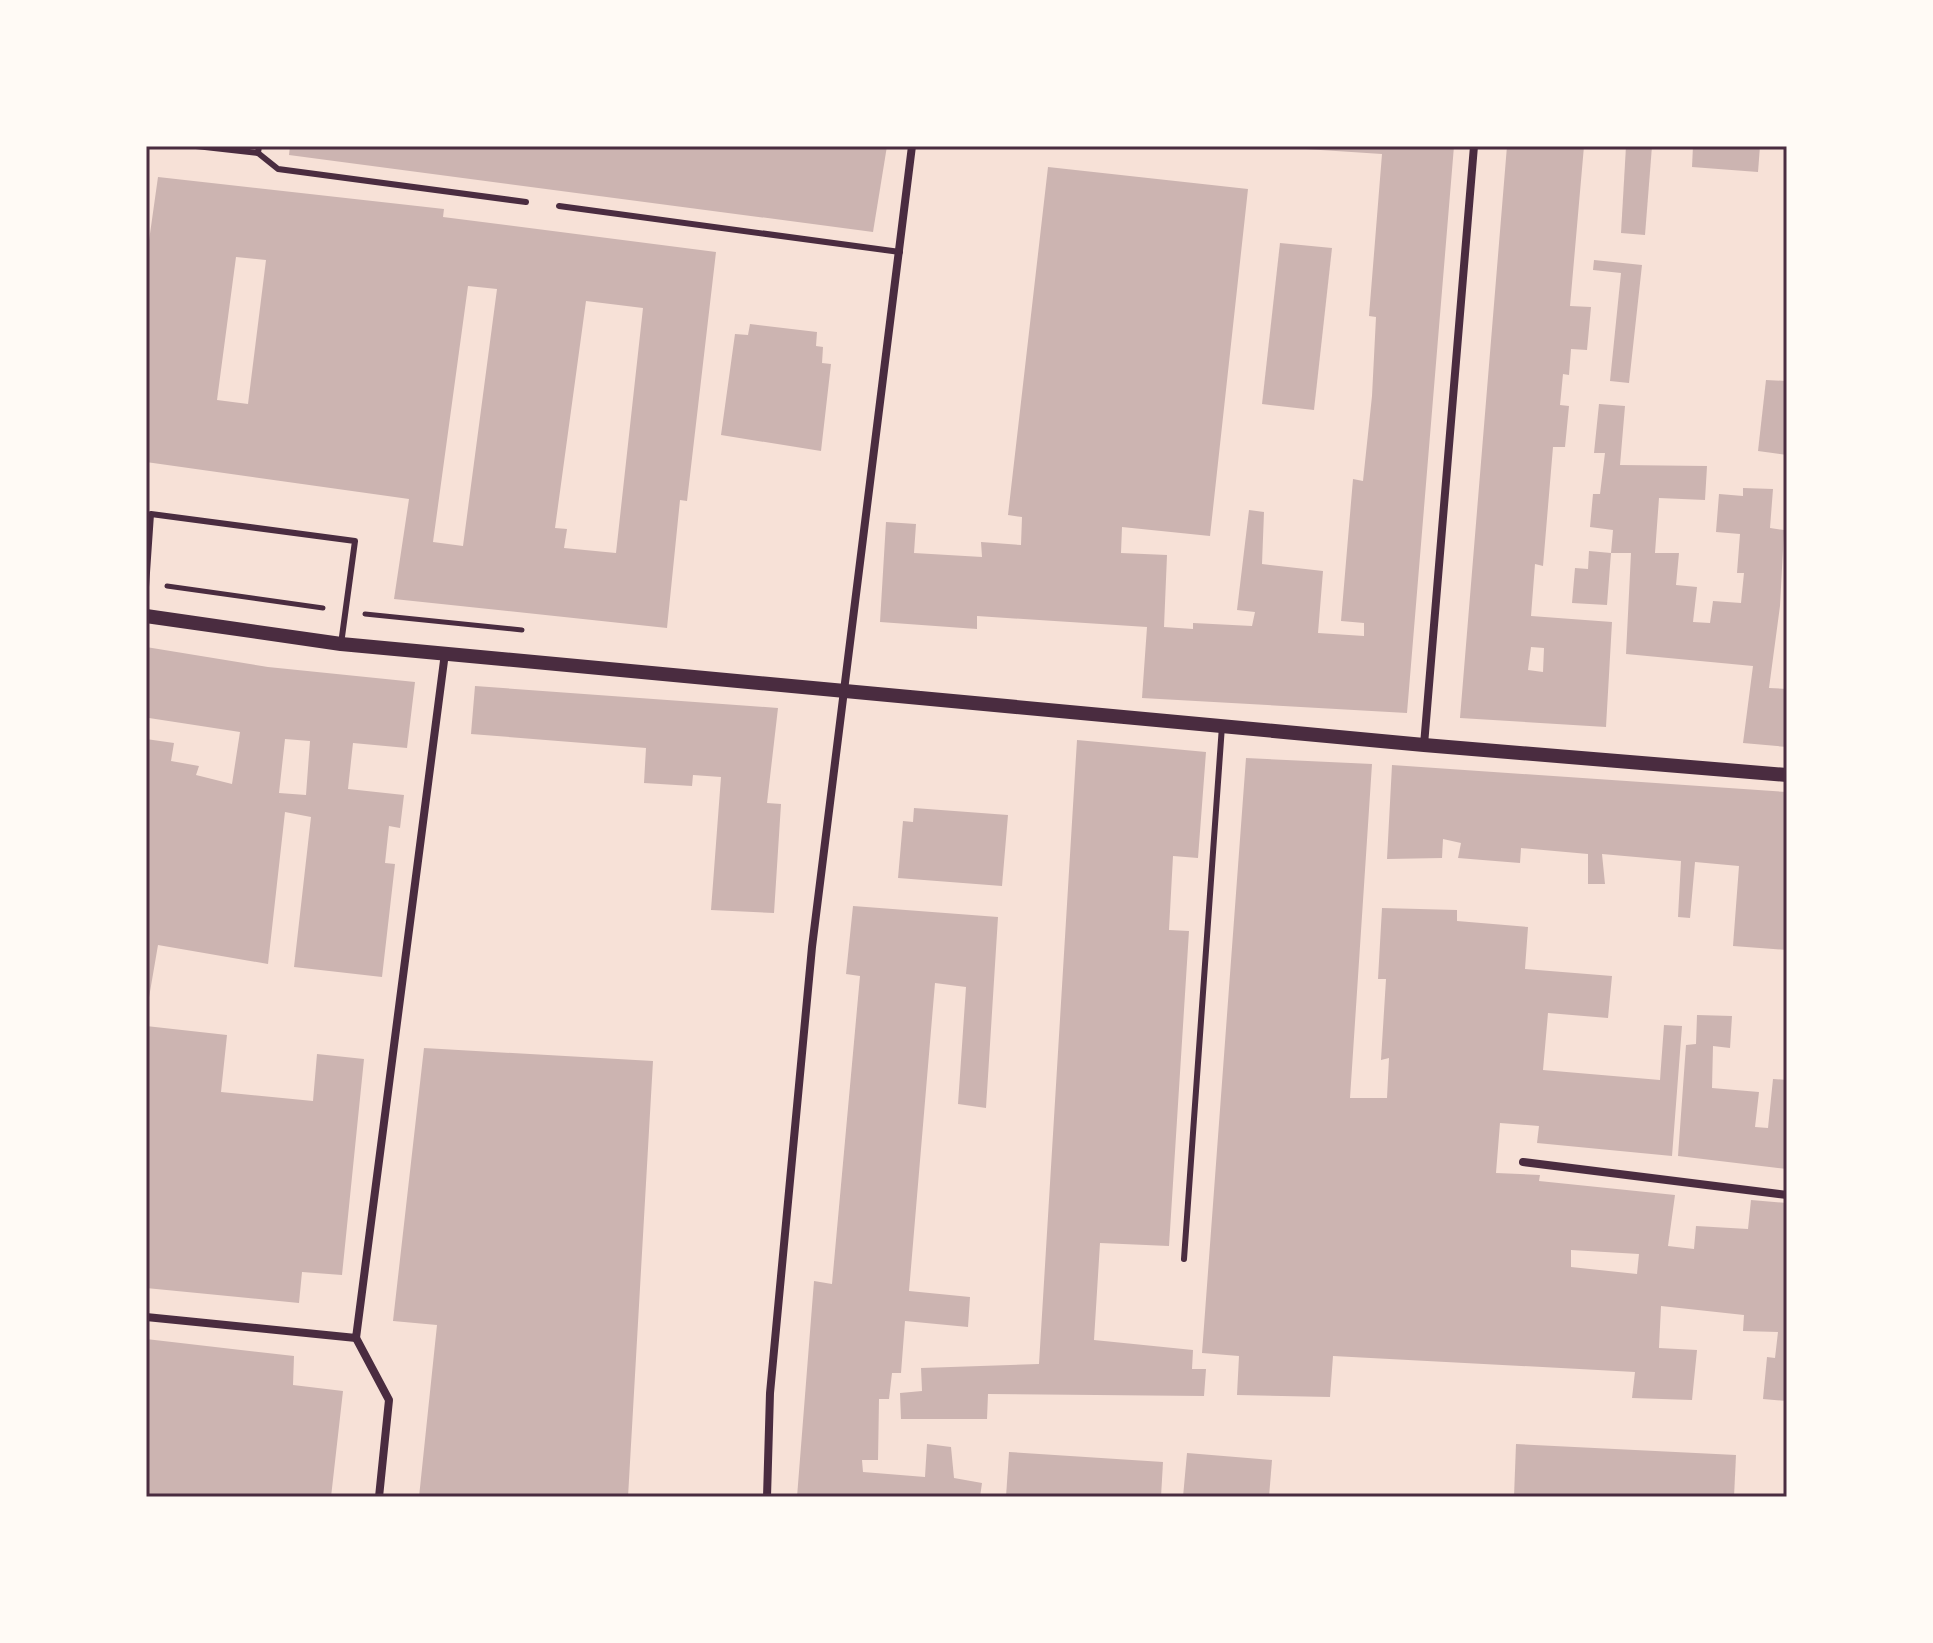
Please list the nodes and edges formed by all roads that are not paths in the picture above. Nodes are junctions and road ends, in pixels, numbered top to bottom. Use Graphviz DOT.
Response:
graph roads {
  1 [pos="196,146"];
  2 [pos="912,146"];
  3 [pos="1474,146"];
  4 [pos="259,150"];
  5 [pos="526,202"];
  6 [pos="559,206"];
  7 [pos="901,252"];
  8 [pos="146,587"];
  9 [pos="146,616"];
  10 [pos="341,644"];
  11 [pos="445,653"];
  12 [pos="843,690"];
  13 [pos="1222,726"];
  14 [pos="1424,745"];
  15 [pos="1787,775"];
  16 [pos="1523,1162"];
  17 [pos="1787,1195"];
  18 [pos="1184,1259"];
  19 [pos="146,1317"];
  20 [pos="356,1338"];
  21 [pos="379,1497"];
  22 [pos="767,1497"];
  1 -- 4 [label="lane"];
  2 -- 7 [label="street"];
  3 -- 14 [label="street"];
  4 -- 5 [label="lane"];
  6 -- 7 [label="lane"];
  7 -- 12 [label="street"];
  8 -- 10 [label="lane"];
  9 -- 10 [label="street"];
  10 -- 11 [label="street"];
  11 -- 12 [label="street"];
  11 -- 20 [label="street"];
  12 -- 13 [label="street"];
  12 -- 22 [label="street"];
  13 -- 14 [label="street"];
  13 -- 18 [label="lane"];
  14 -- 15 [label="street"];
  16 -- 17 [label="street"];
  19 -- 20 [label="street"];
  20 -- 21 [label="street"];
}
